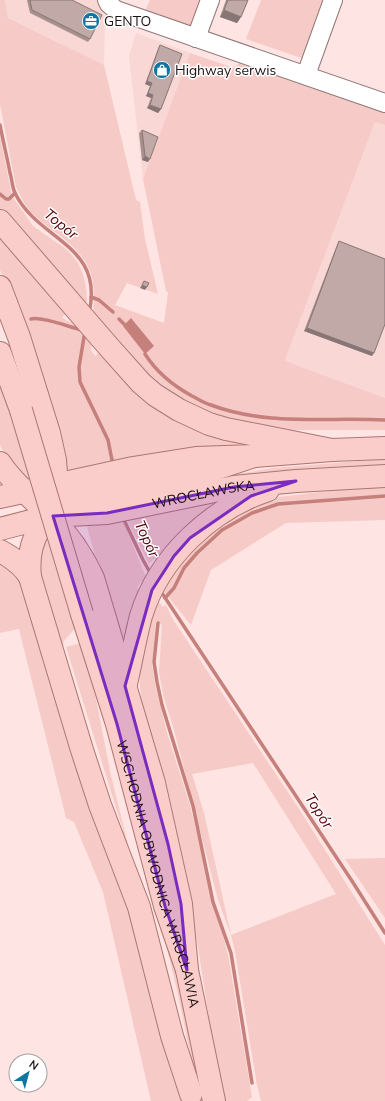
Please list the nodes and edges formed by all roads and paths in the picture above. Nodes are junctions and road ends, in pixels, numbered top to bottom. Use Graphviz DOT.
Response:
graph roads {
  1 [pos="210,0"];
  2 [pos="334,0"];
  3 [pos="112,5"];
  4 [pos="196,38"];
  5 [pos="306,75"];
  6 [pos="385,103"];
  7 [pos="0,221"];
  8 [pos="0,288"];
  9 [pos="0,354"];
  10 [pos="385,448"];
  11 [pos="332,450"];
  12 [pos="0,463"];
  13 [pos="385,476"];
  14 [pos="296,481"];
  15 [pos="54,484"];
  16 [pos="135,487"];
  17 [pos="24,491"];
  18 [pos="101,494"];
  19 [pos="0,497"];
  20 [pos="50,516"];
  21 [pos="0,529"];
  22 [pos="0,551"];
  23 [pos="30,577"];
  24 [pos="93,648"];
  25 [pos="125,686"];
  26 [pos="187,970"];
  27 [pos="192,1098"];
  28 [pos="214,1101"];
  1 -- 4 [label="street"];
  2 -- 5 [label="street"];
  3 -- 4 [label="street"];
  4 -- 5 [label="street"];
  5 -- 6 [label="street"];
  7 -- 11 [label="main road"];
  8 -- 15 [label="main road"];
  9 -- 24 [label="main road, WSCHODNIA OBWODNICA WROCŁAWIA, bridge"];
  10 -- 11 [label="main road, WROCŁAWSKA"];
  11 -- 16 [label="main road, WROCŁAWSKA"];
  12 -- 17 [label="main road"];
  13 -- 14 [label="main road, WROCŁAWSKA"];
  14 -- 16 [label="main road, WROCŁAWSKA"];
  14 -- 25 [label="main road"];
  15 -- 17 [label="main road, WROCŁAWSKA"];
  15 -- 18 [label="main road, WROCŁAWSKA"];
  15 -- 20 [label="main road"];
  16 -- 18 [label="main road, WROCŁAWSKA"];
  16 -- 18 [label="main road, WROCŁAWSKA"];
  17 -- 19 [label="main road, WROCŁAWSKA"];
  17 -- 20 [label="main road"];
  18 -- 20 [label="main road, WROCŁAWSKA"];
  20 -- 21 [label="main road, WROCŁAWSKA"];
  20 -- 23 [label="main road"];
  20 -- 25 [label="main road"];
  22 -- 23 [label="main road"];
  23 -- 27 [label="main road"];
  24 -- 26 [label="main road, WSCHODNIA OBWODNICA WROCŁAWIA"];
  24 -- 27 [label="main road, WSCHODNIA OBWODNICA WROCŁAWIA"];
  25 -- 26 [label="main road"];
  26 -- 28 [label="main road, WSCHODNIA OBWODNICA WROCŁAWIA"];
}
